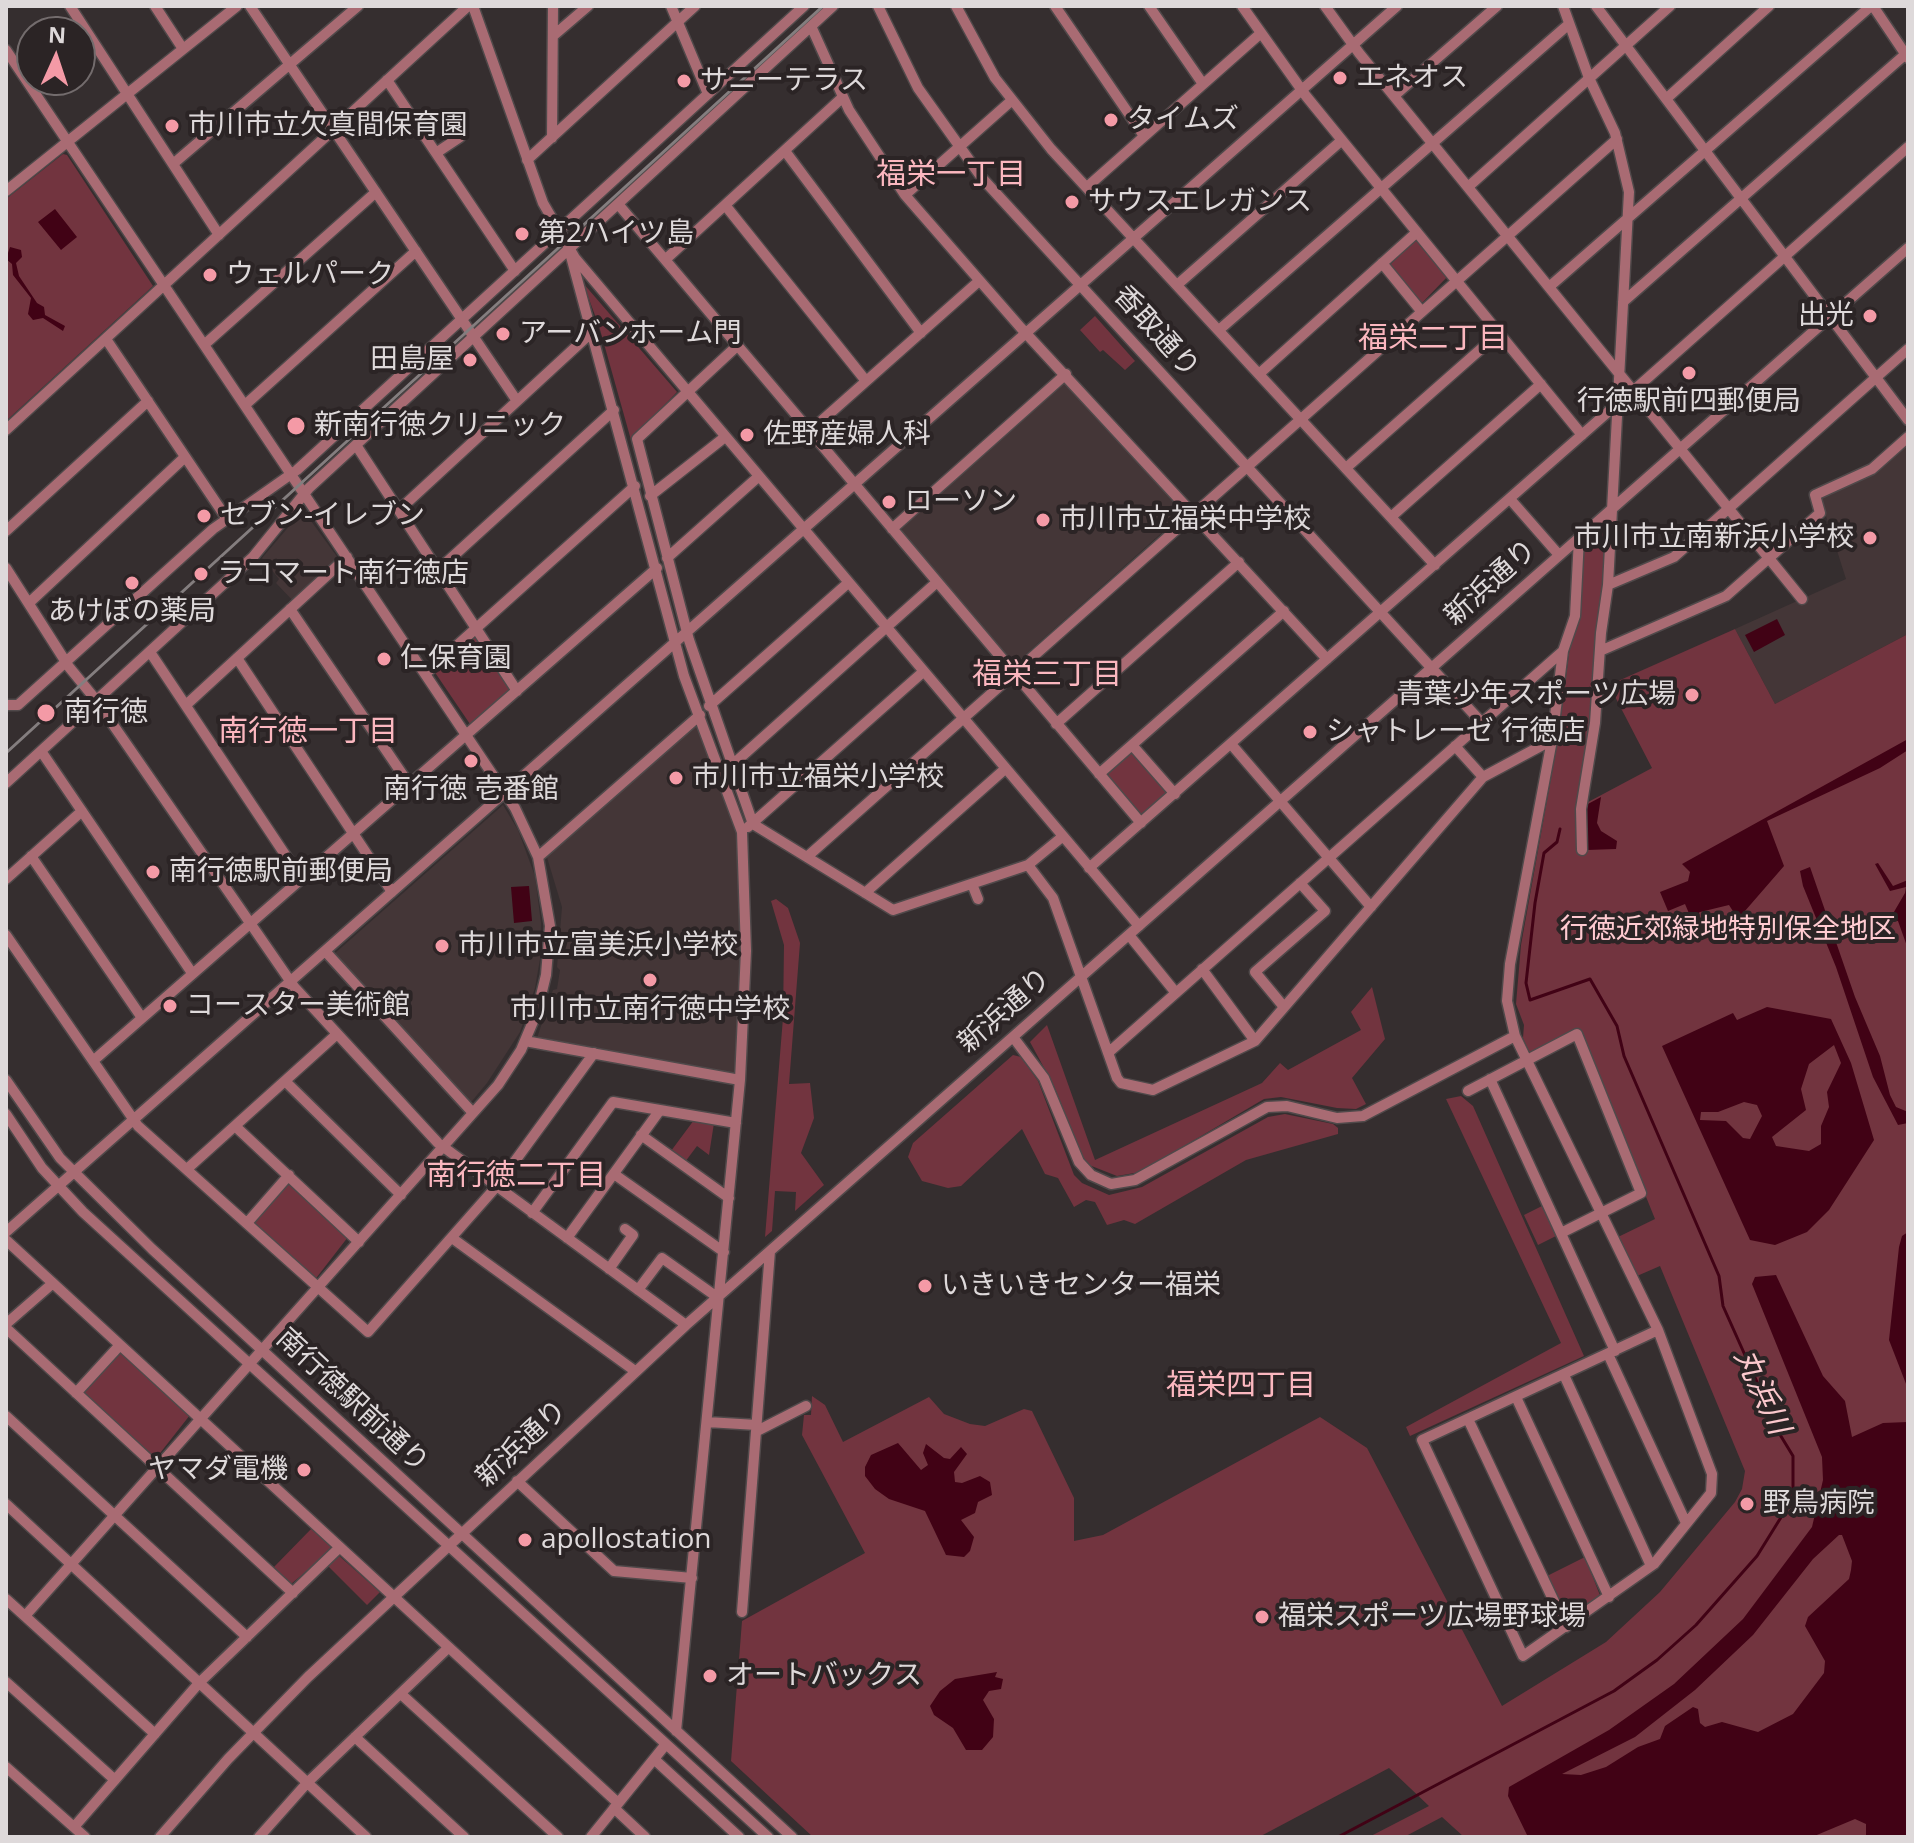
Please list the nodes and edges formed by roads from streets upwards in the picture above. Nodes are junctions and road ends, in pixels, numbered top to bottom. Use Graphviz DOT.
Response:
graph roads {
  1 [pos="70,6"];
  2 [pos="155,6"];
  3 [pos="237,6"];
  4 [pos="250,6"];
  5 [pos="358,6"];
  6 [pos="470,6"];
  7 [pos="553,6"];
  8 [pos="588,6"];
  9 [pos="671,6"];
  10 [pos="695,6"];
  11 [pos="803,6"];
  12 [pos="833,6"];
  13 [pos="878,6"];
  14 [pos="956,6"];
  15 [pos="1055,6"];
  16 [pos="1149,6"];
  17 [pos="1242,6"];
  18 [pos="1325,6"];
  19 [pos="1397,6"];
  20 [pos="1497,6"];
  21 [pos="1563,6"];
  22 [pos="1596,6"];
  23 [pos="1670,6"];
  24 [pos="1769,6"];
  25 [pos="1872,6"];
  26 [pos="678,22"];
  27 [pos="1569,24"];
  28 [pos="811,26"];
  29 [pos="1261,33"];
  30 [pos="553,36"];
  31 [pos="1353,45"];
  32 [pos="1625,46"];
  33 [pos="183,49"];
  34 [pos="6,50"];
  35 [pos="1907,55"];
  36 [pos="290,64"];
  37 [pos="1589,78"];
  38 [pos="387,80"];
  39 [pos="1203,84"];
  40 [pos="1302,90"];
  41 [pos="127,94"];
  42 [pos="708,94"];
  43 [pos="1394,96"];
  44 [pos="843,97"];
  45 [pos="1666,99"];
  46 [pos="1011,101"];
  47 [pos="334,129"];
  48 [pos="1144,136"];
  49 [pos="460,137"];
  50 [pos="552,138"];
  51 [pos="1617,139"];
  52 [pos="1342,140"];
  53 [pos="67,141"];
  54 [pos="1431,142"];
  55 [pos="1908,147"];
  56 [pos="958,148"];
  57 [pos="785,151"];
  58 [pos="1705,151"];
  59 [pos="436,153"];
  60 [pos="527,160"];
  61 [pos="173,164"];
  62 [pos="1087,187"];
  63 [pos="1380,187"];
  64 [pos="1468,187"];
  65 [pos="6,191"];
  66 [pos="376,192"];
  67 [pos="905,195"];
  68 [pos="1741,199"];
  69 [pos="618,204"];
  70 [pos="725,205"];
  71 [pos="1627,219"];
  72 [pos="558,232"];
  73 [pos="1417,232"];
  74 [pos="219,235"];
  75 [pos="1508,236"];
  76 [pos="1134,238"];
  77 [pos="1908,248"];
  78 [pos="569,249"];
  79 [pos="416,251"];
  80 [pos="1785,256"];
  81 [pos="666,259"];
  82 [pos="1382,263"];
  83 [pos="515,271"];
  84 [pos="979,281"];
  85 [pos="1457,281"];
  86 [pos="164,285"];
  87 [pos="1177,285"];
  88 [pos="1080,286"];
  89 [pos="1549,287"];
  90 [pos="1623,302"];
  91 [pos="1422,312"];
  92 [pos="1830,316"];
  93 [pos="463,320"];
  94 [pos="1219,330"];
  95 [pos="592,332"];
  96 [pos="921,333"];
  97 [pos="1026,333"];
  98 [pos="1499,333"];
  99 [pos="106,339"];
  100 [pos="474,339"];
  101 [pos="204,345"];
  102 [pos="738,345"];
  103 [pos="1908,349"];
  104 [pos="1618,373"];
  105 [pos="1066,374"];
  106 [pos="1259,374"];
  107 [pos="1876,377"];
  108 [pos="866,381"];
  109 [pos="1541,384"];
  110 [pos="686,391"];
  111 [pos="1633,391"];
  112 [pos="148,401"];
  113 [pos="517,401"];
  114 [pos="1617,404"];
  115 [pos="245,405"];
  116 [pos="614,410"];
  117 [pos="1301,419"];
  118 [pos="1908,420"];
  119 [pos="6,430"];
  120 [pos="810,431"];
  121 [pos="1582,435"];
  122 [pos="725,437"];
  123 [pos="1908,437"];
  124 [pos="356,445"];
  125 [pos="1680,448"];
  126 [pos="185,457"];
  127 [pos="1247,467"];
  128 [pos="1346,468"];
  129 [pos="291,475"];
  130 [pos="758,477"];
  131 [pos="855,484"];
  132 [pos="635,486"];
  133 [pos="304,493"];
  134 [pos="650,496"];
  135 [pos="1510,499"];
  136 [pos="1729,508"];
  137 [pos="1612,509"];
  138 [pos="399,510"];
  139 [pos="1194,513"];
  140 [pos="1391,517"];
  141 [pos="227,519"];
  142 [pos="892,529"];
  143 [pos="803,530"];
  144 [pos="6,531"];
  145 [pos="1579,538"];
  146 [pos="1559,555"];
  147 [pos="347,557"];
  148 [pos="667,558"];
  149 [pos="1770,558"];
  150 [pos="1239,562"];
  151 [pos="1435,565"];
  152 [pos="6,568"];
  153 [pos="657,568"];
  154 [pos="438,570"];
  155 [pos="937,582"];
  156 [pos="848,583"];
  157 [pos="1608,585"];
  158 [pos="1802,599"];
  159 [pos="30,602"];
  160 [pos="290,609"];
  161 [pos="1284,611"];
  162 [pos="1380,613"];
  163 [pos="476,628"];
  164 [pos="886,628"];
  165 [pos="687,632"];
  166 [pos="677,641"];
  167 [pos="1563,651"];
  168 [pos="1600,651"];
  169 [pos="150,652"];
  170 [pos="237,658"];
  171 [pos="1327,659"];
  172 [pos="66,662"];
  173 [pos="1431,669"];
  174 [pos="923,672"];
  175 [pos="1014,673"];
  176 [pos="425,674"];
  177 [pos="517,691"];
  178 [pos="96,700"];
  179 [pos="6,705"];
  180 [pos="186,705"];
  181 [pos="709,706"];
  182 [pos="700,715"];
  183 [pos="963,719"];
  184 [pos="1482,723"];
  185 [pos="1056,724"];
  186 [pos="467,735"];
  187 [pos="1552,740"];
  188 [pos="1231,744"];
  189 [pos="1132,745"];
  190 [pos="1455,746"];
  191 [pos="41,751"];
  192 [pos="731,766"];
  193 [pos="1005,769"];
  194 [pos="1099,774"];
  195 [pos="1483,777"];
  196 [pos="6,783"];
  197 [pos="409,784"];
  198 [pos="505,792"];
  199 [pos="1175,794"];
  200 [pos="1281,800"];
  201 [pos="82,811"];
  202 [pos="1141,823"];
  203 [pos="753,824"];
  204 [pos="352,831"];
  205 [pos="742,832"];
  206 [pos="1062,837"];
  207 [pos="1582,850"];
  208 [pos="31,856"];
  209 [pos="808,856"];
  210 [pos="538,857"];
  211 [pos="1329,857"];
  212 [pos="1028,865"];
  213 [pos="1089,868"];
  214 [pos="300,877"];
  215 [pos="6,879"];
  216 [pos="1300,883"];
  217 [pos="972,884"];
  218 [pos="392,892"];
  219 [pos="865,893"];
  220 [pos="978,899"];
  221 [pos="1371,907"];
  222 [pos="250,923"];
  223 [pos="1139,926"];
  224 [pos="6,935"];
  225 [pos="1129,935"];
  226 [pos="325,951"];
  227 [pos="1202,969"];
  228 [pos="192,973"];
  229 [pos="1081,977"];
  230 [pos="290,982"];
  231 [pos="1176,993"];
  232 [pos="1284,1007"];
  233 [pos="142,1018"];
  234 [pos="337,1034"];
  235 [pos="1515,1036"];
  236 [pos="1013,1037"];
  237 [pos="525,1041"];
  238 [pos="1255,1041"];
  239 [pos="594,1053"];
  240 [pos="1108,1053"];
  241 [pos="1527,1059"];
  242 [pos="93,1061"];
  243 [pos="1490,1079"];
  244 [pos="6,1080"];
  245 [pos="740,1080"];
  246 [pos="285,1081"];
  247 [pos="1468,1091"];
  248 [pos="660,1110"];
  249 [pos="473,1113"];
  250 [pos="6,1114"];
  251 [pos="133,1120"];
  252 [pos="736,1123"];
  253 [pos="235,1126"];
  254 [pos="641,1135"];
  255 [pos="443,1147"];
  256 [pos="187,1169"];
  257 [pos="73,1173"];
  258 [pos="614,1174"];
  259 [pos="289,1175"];
  260 [pos="58,1187"];
  261 [pos="496,1187"];
  262 [pos="401,1195"];
  263 [pos="729,1198"];
  264 [pos="532,1213"];
  265 [pos="1602,1213"];
  266 [pos="247,1223"];
  267 [pos="625,1229"];
  268 [pos="6,1232"];
  269 [pos="1561,1233"];
  270 [pos="452,1238"];
  271 [pos="567,1238"];
  272 [pos="6,1240"];
  273 [pos="359,1242"];
  274 [pos="770,1251"];
  275 [pos="724,1252"];
  276 [pos="609,1269"];
  277 [pos="53,1283"];
  278 [pos="318,1288"];
  279 [pos="638,1290"];
  280 [pos="719,1296"];
  281 [pos="686,1325"];
  282 [pos="6,1326"];
  283 [pos="1658,1330"];
  284 [pos="120,1345"];
  285 [pos="262,1351"];
  286 [pos="1611,1352"];
  287 [pos="252,1362"];
  288 [pos="635,1371"];
  289 [pos="1564,1375"];
  290 [pos="76,1393"];
  291 [pos="1516,1397"];
  292 [pos="806,1406"];
  293 [pos="6,1416"];
  294 [pos="201,1419"];
  295 [pos="1468,1419"];
  296 [pos="707,1422"];
  297 [pos="757,1428"];
  298 [pos="158,1467"];
  299 [pos="517,1481"];
  300 [pos="6,1504"];
  301 [pos="114,1516"];
  302 [pos="1686,1523"];
  303 [pos="461,1534"];
  304 [pos="450,1545"];
  305 [pos="339,1548"];
  306 [pos="71,1564"];
  307 [pos="1651,1566"];
  308 [pos="692,1578"];
  309 [pos="293,1593"];
  310 [pos="1609,1597"];
  311 [pos="393,1598"];
  312 [pos="6,1599"];
  313 [pos="742,1612"];
  314 [pos="25,1616"];
  315 [pos="1566,1627"];
  316 [pos="247,1637"];
  317 [pos="448,1648"];
  318 [pos="6,1682"];
  319 [pos="199,1683"];
  320 [pos="401,1694"];
  321 [pos="676,1731"];
  322 [pos="253,1732"];
  323 [pos="155,1734"];
  324 [pos="355,1737"];
  325 [pos="666,1744"];
  326 [pos="654,1759"];
  327 [pos="6,1767"];
  328 [pos="115,1780"];
  329 [pos="307,1783"];
  330 [pos="616,1806"];
  331 [pos="74,1827"];
  332 [pos="265,1835"];
  333 [pos="85,1837"];
  334 [pos="160,1837"];
  335 [pos="366,1837"];
  336 [pos="464,1837"];
  337 [pos="558,1837"];
  338 [pos="591,1837"];
  339 [pos="645,1837"];
  340 [pos="739,1837"];
  341 [pos="768,1837"];
  342 [pos="792,1837"];
  1 -- 41 [label="street"];
  2 -- 33 [label="street"];
  3 -- 33 [label="street"];
  4 -- 36 [label="street"];
  5 -- 36 [label="street"];
  6 -- 38 [label="street"];
  6 -- 60 [label="street"];
  7 -- 30 [label="street"];
  8 -- 30 [label="street"];
  9 -- 26 [label="street"];
  10 -- 26 [label="street"];
  11 -- 42 [label="street"];
  12 -- 28 [label="street"];
  13 -- 56 [label="street, 香取通り"];
  14 -- 46 [label="street"];
  15 -- 48 [label="street"];
  16 -- 39 [label="street"];
  17 -- 29 [label="street"];
  18 -- 31 [label="street"];
  19 -- 31 [label="street"];
  20 -- 43 [label="street"];
  21 -- 27 [label="street"];
  22 -- 32 [label="street"];
  23 -- 32 [label="street"];
  24 -- 45 [label="street"];
  25 -- 35 [label="street"];
  25 -- 58 [label="street"];
  26 -- 42 [label="street"];
  26 -- 50 [label="street"];
  27 -- 37 [label="street"];
  27 -- 54 [label="street"];
  28 -- 44 [label="street"];
  28 -- 69 [label="street"];
  29 -- 39 [label="street"];
  29 -- 40 [label="street"];
  30 -- 50 [label="street"];
  31 -- 40 [label="street"];
  31 -- 43 [label="street"];
  32 -- 37 [label="street"];
  32 -- 45 [label="street"];
  33 -- 41 [label="street"];
  34 -- 53 [label="street"];
  35 -- 68 [label="street"];
  36 -- 47 [label="street"];
  36 -- 61 [label="street"];
  37 -- 51 [label="street"];
  37 -- 64 [label="street"];
  38 -- 47 [label="street"];
  38 -- 59 [label="street"];
  39 -- 48 [label="street"];
  40 -- 52 [label="street"];
  40 -- 76 [label="street"];
  41 -- 53 [label="street"];
  41 -- 61 [label="street"];
  42 -- 72 [label="street"];
  43 -- 54 [label="street"];
  44 -- 57 [label="street"];
  44 -- 67 [label="street"];
  45 -- 58 [label="street"];
  46 -- 56 [label="street"];
  46 -- 62 [label="street"];
  47 -- 66 [label="street"];
  47 -- 74 [label="street"];
  48 -- 62 [label="street"];
  49 -- 59 [label="street"];
  50 -- 60 [label="street"];
  51 -- 71 [label="street"];
  51 -- 75 [label="street"];
  52 -- 63 [label="street"];
  52 -- 87 [label="street"];
  53 -- 65 [label="street"];
  53 -- 86 [label="street"];
  54 -- 63 [label="street"];
  54 -- 64 [label="street"];
  55 -- 80 [label="street"];
  56 -- 67 [label="street"];
  56 -- 88 [label="street, 香取通り"];
  57 -- 70 [label="street"];
  57 -- 96 [label="street"];
  58 -- 68 [label="street"];
  58 -- 71 [label="street"];
  59 -- 83 [label="street"];
  60 -- 72 [label="street"];
  61 -- 74 [label="street"];
  62 -- 76 [label="street"];
  63 -- 73 [label="street"];
  63 -- 94 [label="street"];
  64 -- 75 [label="street"];
  66 -- 79 [label="street"];
  66 -- 101 [label="street"];
  67 -- 84 [label="street"];
  68 -- 80 [label="street"];
  68 -- 90 [label="street"];
  69 -- 78 [label="street"];
  69 -- 81 [label="street"];
  70 -- 81 [label="street"];
  70 -- 108 [label="street"];
  71 -- 89 [label="street"];
  71 -- 90 [label="street"];
  72 -- 78 [label="street"];
  72 -- 83 [label="street"];
  73 -- 82 [label="street"];
  73 -- 85 [label="street"];
  74 -- 86 [label="street"];
  75 -- 85 [label="street"];
  75 -- 89 [label="street"];
  76 -- 87 [label="street"];
  76 -- 88 [label="street"];
  77 -- 92 [label="street, 新浜通り"];
  78 -- 95 [label="street"];
  78 -- 100 [label="street"];
  78 -- 110 [label="street"];
  79 -- 93 [label="street"];
  79 -- 115 [label="street"];
  80 -- 92 [label="street"];
  80 -- 111 [label="street"];
  81 -- 102 [label="street"];
  82 -- 91 [label="street"];
  82 -- 106 [label="street"];
  83 -- 93 [label="street"];
  84 -- 96 [label="street"];
  84 -- 97 [label="street"];
  85 -- 91 [label="street"];
  85 -- 98 [label="street"];
  86 -- 99 [label="street"];
  86 -- 101 [label="street"];
  87 -- 94 [label="street"];
  88 -- 97 [label="street"];
  88 -- 127 [label="street, 香取通り"];
  89 -- 104 [label="street"];
  90 -- 104 [label="street"];
  91 -- 117 [label="street"];
  92 -- 107 [label="street"];
  92 -- 125 [label="street, 新浜通り"];
  93 -- 100 [label="street"];
  93 -- 129 [label="street"];
  94 -- 106 [label="street"];
  95 -- 113 [label="street"];
  95 -- 116 [label="street"];
  96 -- 108 [label="street"];
  97 -- 105 [label="street"];
  97 -- 131 [label="street"];
  98 -- 109 [label="street"];
  98 -- 128 [label="street"];
  99 -- 112 [label="street"];
  99 -- 119 [label="street"];
  100 -- 113 [label="street"];
  100 -- 124 [label="street"];
  101 -- 115 [label="street"];
  102 -- 110 [label="street"];
  102 -- 120 [label="street"];
  103 -- 107 [label="street"];
  104 -- 111 [label="street"];
  104 -- 114 [label="street"];
  105 -- 139 [label="street"];
  105 -- 142 [label="street"];
  106 -- 117 [label="street"];
  107 -- 118 [label="street"];
  107 -- 136 [label="street"];
  108 -- 120 [label="street"];
  109 -- 121 [label="street"];
  109 -- 140 [label="street"];
  110 -- 122 [label="street"];
  110 -- 134 [label="street"];
  111 -- 125 [label="street"];
  112 -- 126 [label="street"];
  112 -- 144 [label="street"];
  113 -- 138 [label="street"];
  114 -- 121 [label="street"];
  114 -- 137 [label="street"];
  115 -- 129 [label="street"];
  116 -- 132 [label="street"];
  116 -- 154 [label="street"];
  117 -- 127 [label="street"];
  117 -- 128 [label="street"];
  120 -- 131 [label="street"];
  121 -- 135 [label="street"];
  122 -- 130 [label="street"];
  122 -- 134 [label="street"];
  123 -- 149 [label="street"];
  124 -- 133 [label="street"];
  124 -- 138 [label="street"];
  125 -- 136 [label="street"];
  125 -- 137 [label="street, 新浜通り"];
  126 -- 141 [label="street"];
  126 -- 159 [label="street"];
  127 -- 139 [label="street"];
  127 -- 162 [label="street, 香取通り"];
  128 -- 140 [label="street"];
  129 -- 133 [label="street"];
  129 -- 141 [label="street"];
  130 -- 143 [label="street"];
  130 -- 148 [label="street"];
  131 -- 142 [label="street"];
  131 -- 143 [label="street"];
  132 -- 153 [label="street"];
  132 -- 163 [label="street"];
  133 -- 147 [label="street"];
  133 -- 169 [label="street"];
  134 -- 148 [label="street"];
  135 -- 146 [label="street"];
  135 -- 151 [label="street"];
  136 -- 149 [label="street"];
  136 -- 157 [label="street"];
  137 -- 145 [label="street, 新浜通り"];
  137 -- 157 [label="street"];
  138 -- 154 [label="street"];
  139 -- 150 [label="street"];
  139 -- 175 [label="street"];
  140 -- 151 [label="street"];
  141 -- 172 [label="street"];
  142 -- 155 [label="street"];
  143 -- 156 [label="street"];
  143 -- 165 [label="street"];
  145 -- 146 [label="street, 新浜通り"];
  145 -- 167 [label="street"];
  146 -- 173 [label="street, 新浜通り"];
  147 -- 160 [label="street"];
  147 -- 176 [label="street"];
  148 -- 165 [label="street"];
  149 -- 158 [label="street"];
  149 -- 168 [label="street"];
  150 -- 161 [label="street"];
  150 -- 185 [label="street"];
  151 -- 162 [label="street"];
  152 -- 159 [label="street"];
  153 -- 166 [label="street"];
  153 -- 177 [label="street"];
  154 -- 163 [label="street"];
  155 -- 164 [label="street"];
  155 -- 175 [label="street"];
  156 -- 164 [label="street"];
  156 -- 181 [label="street"];
  157 -- 168 [label="street"];
  159 -- 172 [label="street"];
  160 -- 170 [label="street"];
  160 -- 197 [label="street"];
  161 -- 171 [label="street"];
  161 -- 189 [label="street"];
  162 -- 171 [label="street"];
  162 -- 173 [label="street, 香取通り"];
  163 -- 176 [label="street"];
  163 -- 177 [label="street"];
  164 -- 174 [label="street"];
  164 -- 192 [label="street"];
  165 -- 166 [label="street"];
  165 -- 181 [label="street"];
  166 -- 182 [label="street"];
  166 -- 198 [label="street"];
  167 -- 184 [label="street"];
  167 -- 187 [label="street"];
  168 -- 207 [label="street"];
  169 -- 178 [label="street"];
  169 -- 180 [label="street"];
  170 -- 180 [label="street"];
  170 -- 204 [label="street"];
  171 -- 188 [label="street"];
  172 -- 178 [label="street"];
  172 -- 179 [label="street"];
  173 -- 184 [label="street, 香取通り"];
  173 -- 200 [label="street, 新浜通り"];
  174 -- 183 [label="street"];
  174 -- 203 [label="street"];
  175 -- 183 [label="street"];
  175 -- 185 [label="street"];
  176 -- 186 [label="street"];
  177 -- 186 [label="street"];
  178 -- 191 [label="street"];
  178 -- 222 [label="street"];
  180 -- 214 [label="street"];
  181 -- 192 [label="street"];
  182 -- 205 [label="street"];
  182 -- 210 [label="street"];
  183 -- 193 [label="street"];
  183 -- 209 [label="street"];
  184 -- 190 [label="street"];
  185 -- 194 [label="street"];
  186 -- 197 [label="street"];
  186 -- 198 [label="street"];
  187 -- 195 [label="street"];
  187 -- 235 [label="street"];
  188 -- 199 [label="street"];
  188 -- 200 [label="street"];
  189 -- 194 [label="street"];
  189 -- 199 [label="street"];
  190 -- 195 [label="street"];
  190 -- 211 [label="street"];
  191 -- 196 [label="street"];
  191 -- 201 [label="street"];
  192 -- 203 [label="street"];
  193 -- 206 [label="street"];
  193 -- 219 [label="street"];
  194 -- 202 [label="street"];
  195 -- 221 [label="street"];
  197 -- 204 [label="street"];
  198 -- 210 [label="street"];
  198 -- 218 [label="street"];
  199 -- 202 [label="street"];
  200 -- 211 [label="street"];
  200 -- 223 [label="street, 新浜通り"];
  201 -- 208 [label="street"];
  201 -- 228 [label="street"];
  202 -- 213 [label="street"];
  203 -- 205 [label="street"];
  203 -- 209 [label="street"];
  204 -- 214 [label="street"];
  204 -- 218 [label="street"];
  205 -- 245 [label="street"];
  206 -- 212 [label="street"];
  206 -- 213 [label="street"];
  208 -- 215 [label="street"];
  208 -- 233 [label="street"];
  209 -- 219 [label="street"];
  210 -- 237 [label="street"];
  211 -- 216 [label="street"];
  211 -- 221 [label="street"];
  212 -- 217 [label="street"];
  212 -- 229 [label="street"];
  213 -- 223 [label="street"];
  214 -- 222 [label="street"];
  216 -- 227 [label="street"];
  216 -- 232 [label="street"];
  217 -- 219 [label="street"];
  217 -- 220 [label="street"];
  218 -- 226 [label="street"];
  221 -- 232 [label="street"];
  222 -- 228 [label="street"];
  222 -- 230 [label="street"];
  223 -- 225 [label="street, 新浜通り"];
  224 -- 242 [label="street"];
  225 -- 229 [label="street, 新浜通り"];
  225 -- 231 [label="street"];
  226 -- 230 [label="street"];
  226 -- 249 [label="street"];
  227 -- 231 [label="street"];
  227 -- 238 [label="street"];
  228 -- 233 [label="street"];
  229 -- 236 [label="street, 新浜通り"];
  229 -- 240 [label="street"];
  230 -- 234 [label="street"];
  230 -- 251 [label="street"];
  231 -- 240 [label="street"];
  232 -- 238 [label="street"];
  233 -- 242 [label="street"];
  234 -- 246 [label="street"];
  234 -- 255 [label="street"];
  235 -- 236 [label="street"];
  235 -- 241 [label="street"];
  236 -- 274 [label="street, 新浜通り"];
  237 -- 239 [label="street"];
  237 -- 249 [label="street"];
  238 -- 240 [label="street"];
  239 -- 245 [label="street"];
  239 -- 261 [label="street"];
  241 -- 243 [label="street"];
  241 -- 265 [label="street"];
  241 -- 265 [label="street"];
  242 -- 251 [label="street"];
  243 -- 247 [label="street"];
  243 -- 269 [label="street"];
  244 -- 257 [label="street, 南行徳駅前通り"];
  245 -- 252 [label="street"];
  246 -- 253 [label="street"];
  246 -- 262 [label="street"];
  248 -- 252 [label="street"];
  248 -- 254 [label="street"];
  248 -- 264 [label="street"];
  249 -- 255 [label="street"];
  250 -- 260 [label="street, 南行徳駅前通り"];
  251 -- 256 [label="street"];
  251 -- 257 [label="street"];
  252 -- 263 [label="street"];
  253 -- 256 [label="street"];
  253 -- 259 [label="street"];
  254 -- 258 [label="street"];
  254 -- 263 [label="street"];
  255 -- 261 [label="street"];
  255 -- 262 [label="street"];
  256 -- 266 [label="street"];
  257 -- 260 [label="street"];
  257 -- 285 [label="street, 南行徳駅前通り"];
  258 -- 271 [label="street"];
  258 -- 275 [label="street"];
  259 -- 266 [label="street"];
  259 -- 273 [label="street"];
  260 -- 268 [label="street"];
  260 -- 287 [label="street, 南行徳駅前通り"];
  261 -- 264 [label="street"];
  261 -- 270 [label="street"];
  262 -- 273 [label="street"];
  263 -- 275 [label="street"];
  264 -- 271 [label="street"];
  265 -- 269 [label="street"];
  265 -- 283 [label="street"];
  266 -- 278 [label="street"];
  267 -- 276 [label="street"];
  269 -- 286 [label="street"];
  270 -- 278 [label="street"];
  270 -- 288 [label="street"];
  271 -- 276 [label="street"];
  272 -- 277 [label="street"];
  273 -- 278 [label="street"];
  274 -- 280 [label="street, 新浜通り"];
  274 -- 297 [label="street"];
  275 -- 280 [label="street"];
  276 -- 279 [label="street"];
  277 -- 282 [label="street"];
  277 -- 284 [label="street"];
  278 -- 285 [label="street"];
  279 -- 280 [label="street"];
  279 -- 281 [label="street"];
  280 -- 281 [label="street, 新浜通り"];
  280 -- 296 [label="street"];
  281 -- 288 [label="street, 新浜通り"];
  282 -- 290 [label="street"];
  283 -- 286 [label="street"];
  283 -- 302 [label="street"];
  284 -- 290 [label="street"];
  284 -- 294 [label="street"];
  285 -- 287 [label="street"];
  285 -- 303 [label="street, 南行徳駅前通り"];
  286 -- 289 [label="street"];
  286 -- 302 [label="street"];
  287 -- 294 [label="street"];
  287 -- 304 [label="street, 南行徳駅前通り"];
  288 -- 299 [label="street, 新浜通り"];
  289 -- 291 [label="street"];
  289 -- 307 [label="street"];
  290 -- 298 [label="street"];
  291 -- 295 [label="street"];
  291 -- 310 [label="street"];
  292 -- 297 [label="street"];
  293 -- 301 [label="street"];
  294 -- 298 [label="street"];
  294 -- 305 [label="street"];
  295 -- 315 [label="street"];
  295 -- 315 [label="street"];
  296 -- 297 [label="street"];
  296 -- 308 [label="street"];
  297 -- 313 [label="street"];
  298 -- 301 [label="street"];
  298 -- 309 [label="street"];
  299 -- 303 [label="street, 新浜通り"];
  299 -- 308 [label="street"];
  300 -- 306 [label="street"];
  301 -- 306 [label="street"];
  301 -- 316 [label="street"];
  302 -- 307 [label="street"];
  303 -- 304 [label="street, 新浜通り"];
  303 -- 321 [label="street, 南行徳駅前通り"];
  304 -- 311 [label="street, 新浜通り"];
  304 -- 325 [label="street, 南行徳駅前通り"];
  305 -- 309 [label="street"];
  305 -- 311 [label="street"];
  306 -- 314 [label="street"];
  306 -- 319 [label="street"];
  307 -- 310 [label="street"];
  308 -- 321 [label="street"];
  309 -- 316 [label="street"];
  310 -- 315 [label="street"];
  311 -- 317 [label="street"];
  311 -- 322 [label="street, 新浜通り"];
  312 -- 314 [label="street"];
  314 -- 323 [label="street"];
  316 -- 319 [label="street"];
  317 -- 320 [label="street"];
  317 -- 330 [label="street"];
  318 -- 328 [label="street"];
  319 -- 322 [label="street"];
  319 -- 323 [label="street"];
  320 -- 324 [label="street"];
  320 -- 337 [label="street"];
  321 -- 342 [label="street, 南行徳駅前通り"];
  322 -- 329 [label="street"];
  322 -- 334 [label="street, 新浜通り"];
  323 -- 328 [label="street"];
  324 -- 329 [label="street"];
  324 -- 336 [label="street"];
  325 -- 326 [label="street"];
  325 -- 341 [label="street, 南行徳駅前通り"];
  326 -- 330 [label="street"];
  326 -- 340 [label="street"];
  327 -- 331 [label="street"];
  328 -- 331 [label="street"];
  329 -- 332 [label="street"];
  329 -- 335 [label="street"];
  330 -- 338 [label="street"];
  330 -- 339 [label="street"];
  331 -- 333 [label="street"];
}
